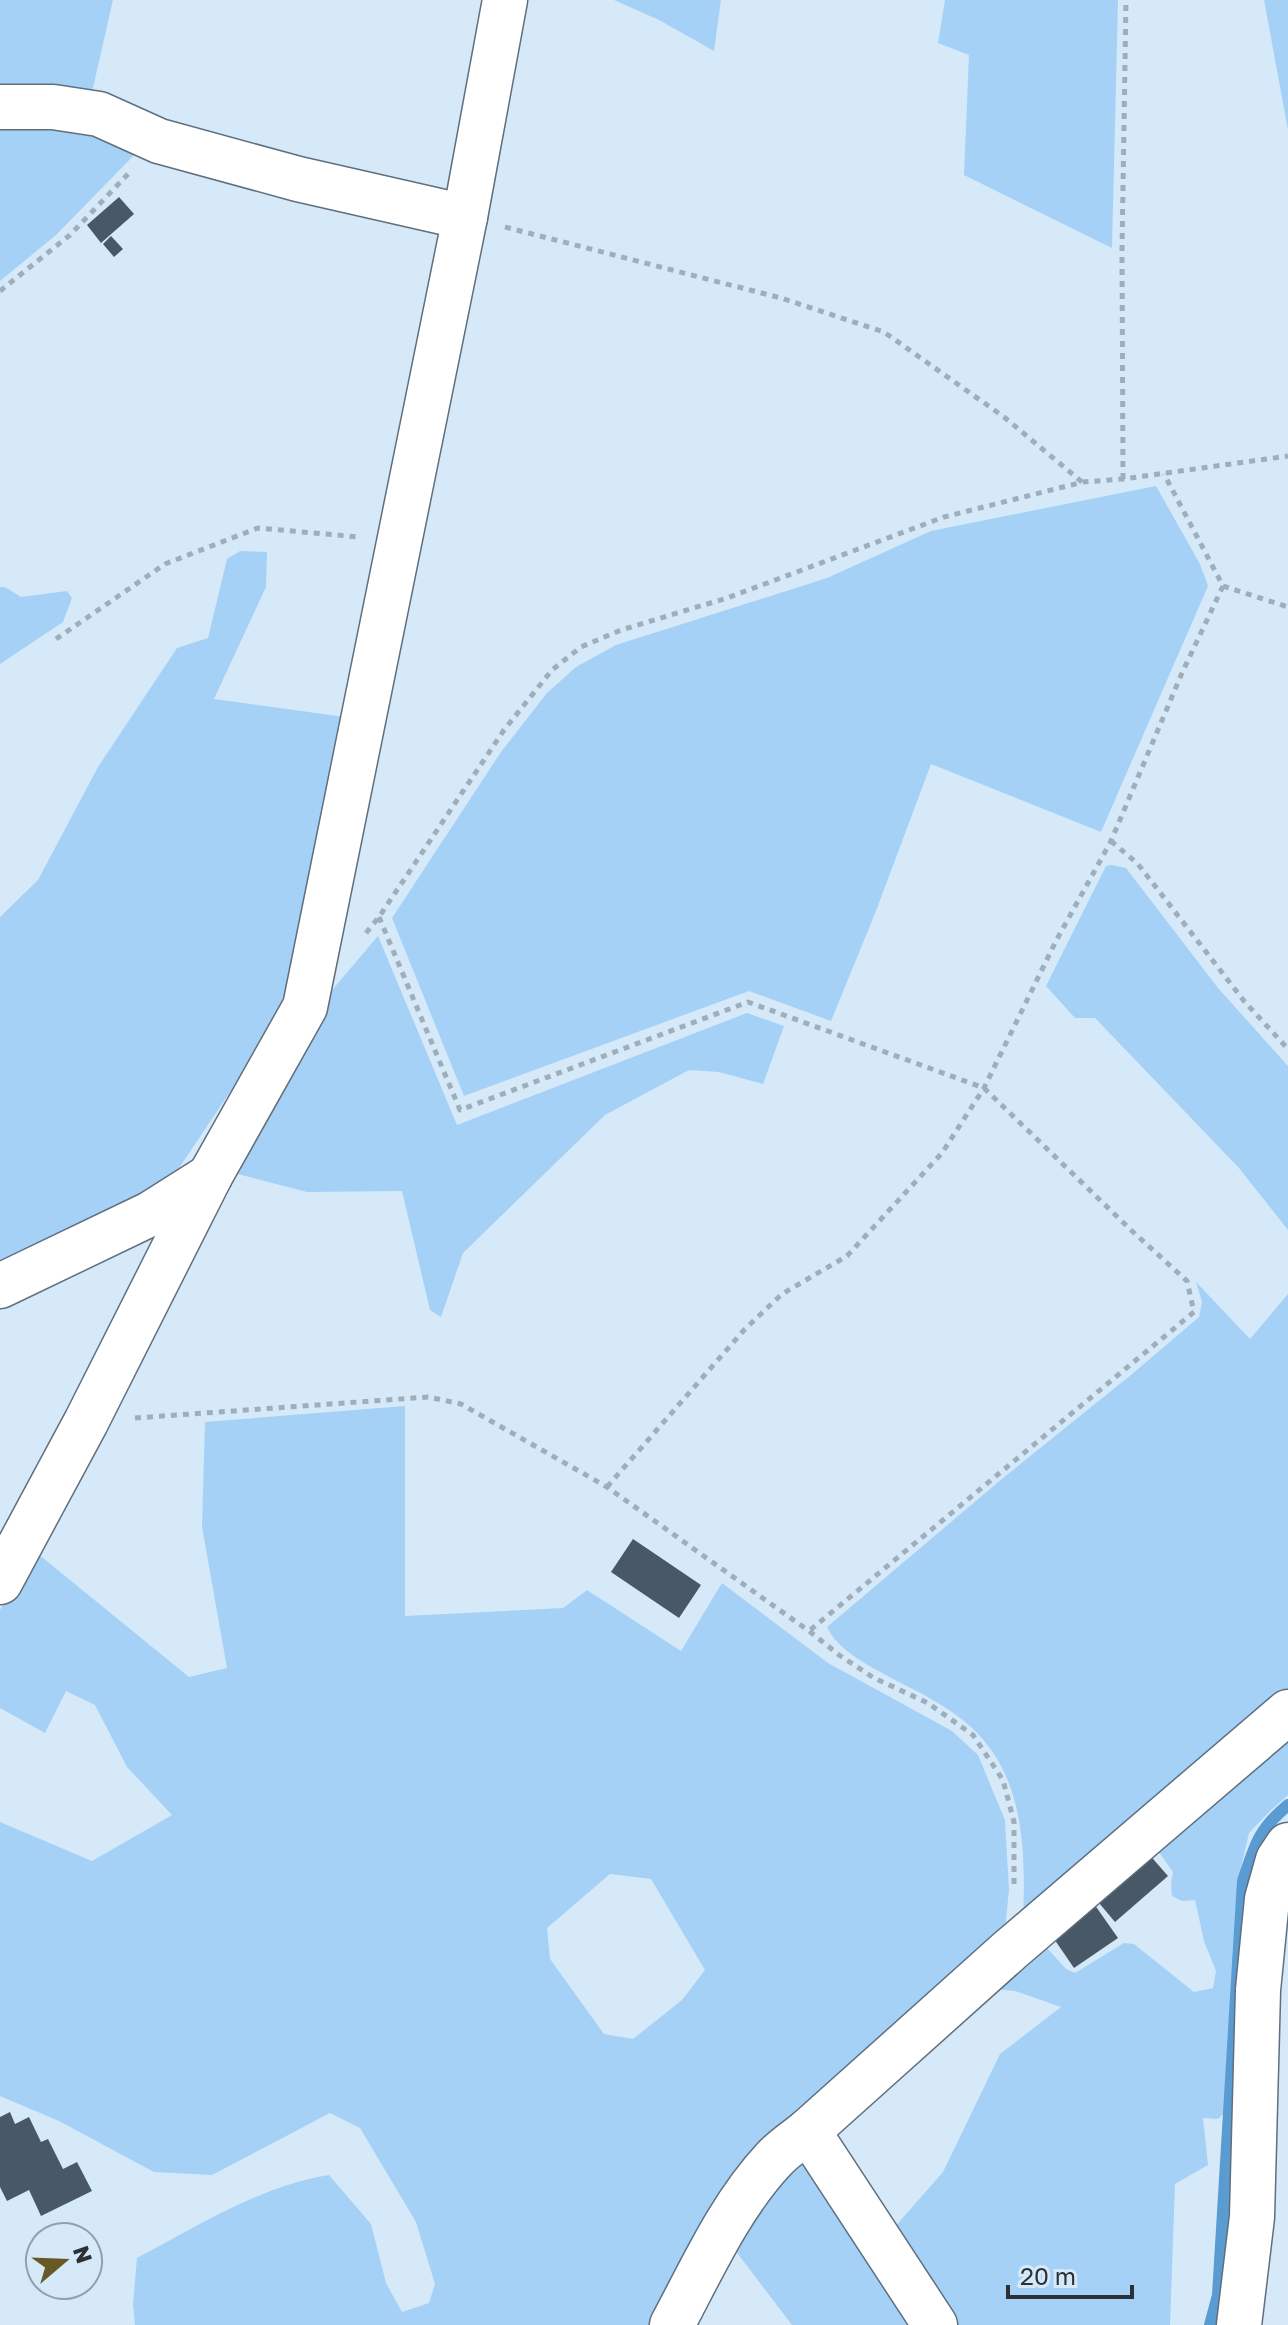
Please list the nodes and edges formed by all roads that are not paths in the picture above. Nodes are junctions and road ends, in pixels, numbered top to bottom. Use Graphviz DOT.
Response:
graph roads {
  1 [pos="505,0"];
  2 [pos="0,107"];
  3 [pos="465,217"];
  4 [pos="210,1176"];
  5 [pos="0,1286"];
  6 [pos="0,1582"];
  7 [pos="1288,1712"];
  8 [pos="1288,1845"];
  9 [pos="808,2131"];
  10 [pos="672,2325"];
  11 [pos="935,2325"];
  12 [pos="1239,2325"];
  1 -- 3 [label="street"];
  2 -- 3 [label="street"];
  3 -- 4 [label="street"];
  4 -- 5 [label="street"];
  4 -- 6 [label="street"];
  7 -- 9 [label="street"];
  8 -- 12 [label="street"];
  9 -- 10 [label="street"];
  9 -- 11 [label="street"];
}
